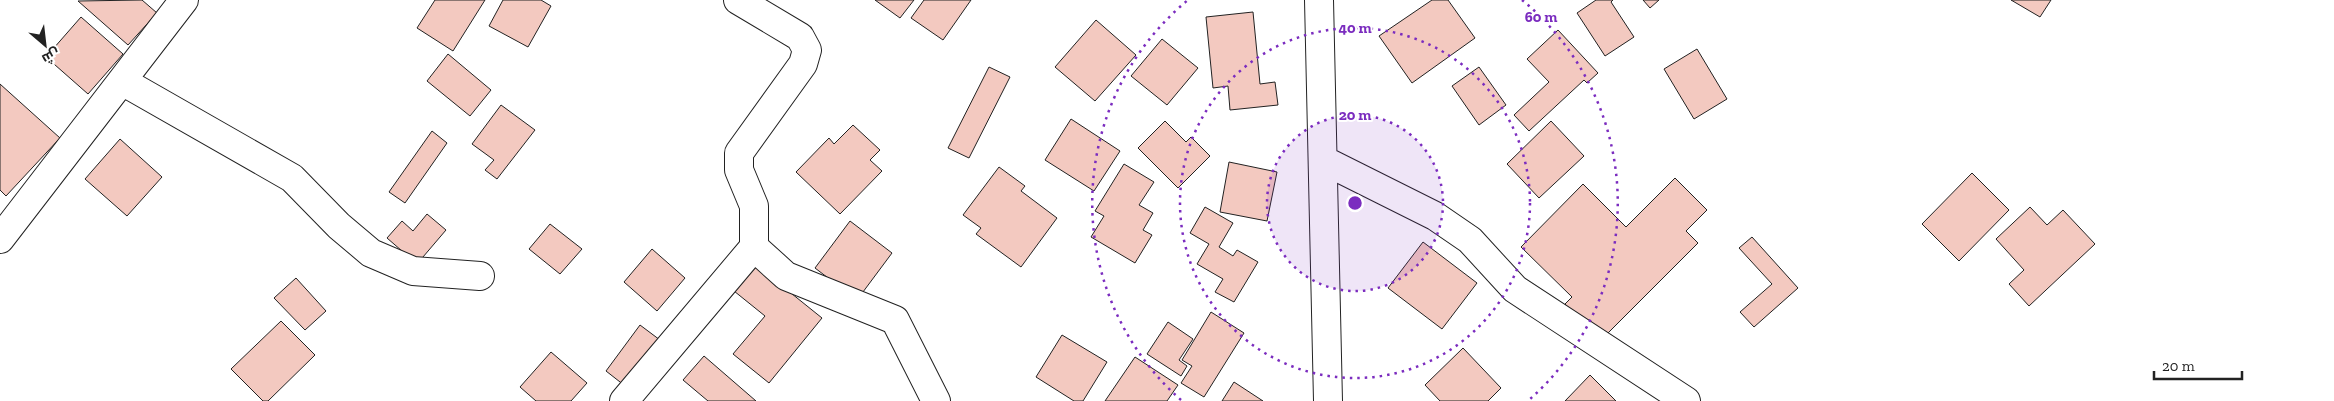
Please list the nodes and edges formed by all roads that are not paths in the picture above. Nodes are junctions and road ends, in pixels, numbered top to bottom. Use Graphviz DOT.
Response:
graph roads {
  1 [pos="184,0"];
  2 [pos="738,0"];
  3 [pos="1319,0"];
  4 [pos="122,81"];
  5 [pos="1323,160"];
  6 [pos="0,239"];
  7 [pos="754,247"];
  8 [pos="480,276"];
  9 [pos="624,401"];
  10 [pos="936,401"];
  11 [pos="1328,401"];
  12 [pos="1686,401"];
  1 -- 4 [label="street"];
  2 -- 7 [label="street"];
  3 -- 5 [label="street"];
  4 -- 6 [label="street"];
  4 -- 8 [label="street"];
  5 -- 11 [label="street"];
  5 -- 12 [label="street"];
  7 -- 9 [label="street"];
  7 -- 10 [label="street"];
}
